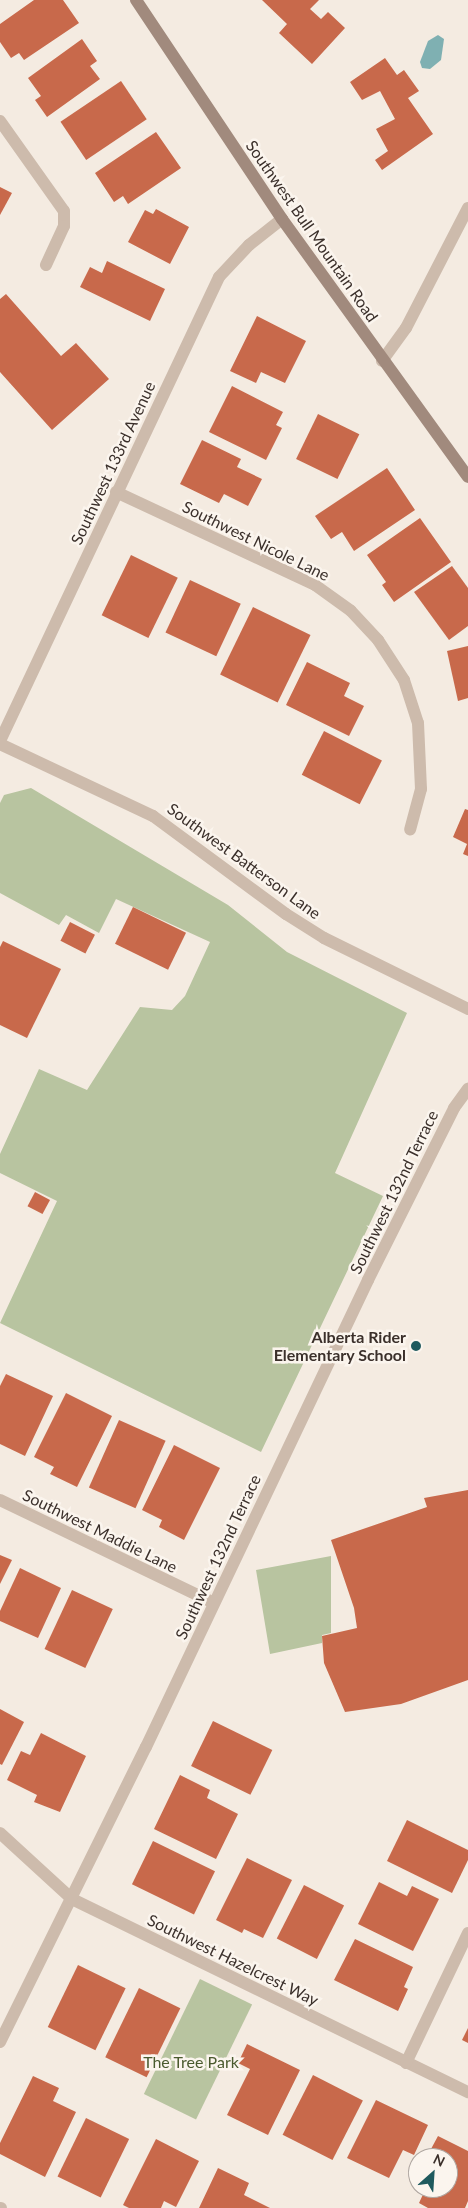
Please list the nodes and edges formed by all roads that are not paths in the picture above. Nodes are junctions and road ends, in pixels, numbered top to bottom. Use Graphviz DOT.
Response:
graph roads {
  1 [pos="136,0"];
  2 [pos="0,121"];
  3 [pos="468,208"];
  4 [pos="282,219"];
  5 [pos="46,264"];
  6 [pos="382,361"];
  7 [pos="468,477"];
  8 [pos="116,492"];
  9 [pos="0,742"];
  10 [pos="410,830"];
  11 [pos="468,1009"];
  12 [pos="468,1089"];
  13 [pos="0,1500"];
  14 [pos="214,1603"];
  15 [pos="0,1833"];
  16 [pos="72,1899"];
  17 [pos="468,1933"];
  18 [pos="0,2042"];
  19 [pos="406,2063"];
  20 [pos="468,2092"];
  1 -- 4 [label="main road, Southwest Bull Mountain Road"];
  2 -- 5 [label="street"];
  3 -- 6 [label="street"];
  4 -- 6 [label="main road, Southwest Bull Mountain Road"];
  4 -- 8 [label="street, Southwest 133rd Avenue"];
  6 -- 7 [label="main road, Southwest Bull Mountain Road"];
  8 -- 9 [label="street, Southwest 133rd Avenue"];
  8 -- 10 [label="street, Southwest Nicole Lane"];
  9 -- 11 [label="street, Southwest Batterson Lane"];
  12 -- 14 [label="street, Southwest 132nd Terrace"];
  13 -- 14 [label="street, Southwest Maddie Lane"];
  14 -- 16 [label="street, Southwest 132nd Terrace"];
  15 -- 16 [label="street, Southwest Hazelcrest Way"];
  16 -- 18 [label="street, Southwest 132nd Terrace"];
  16 -- 19 [label="street, Southwest Hazelcrest Way"];
  17 -- 19 [label="street"];
  19 -- 20 [label="street, Southwest Hazelcrest Way"];
}
